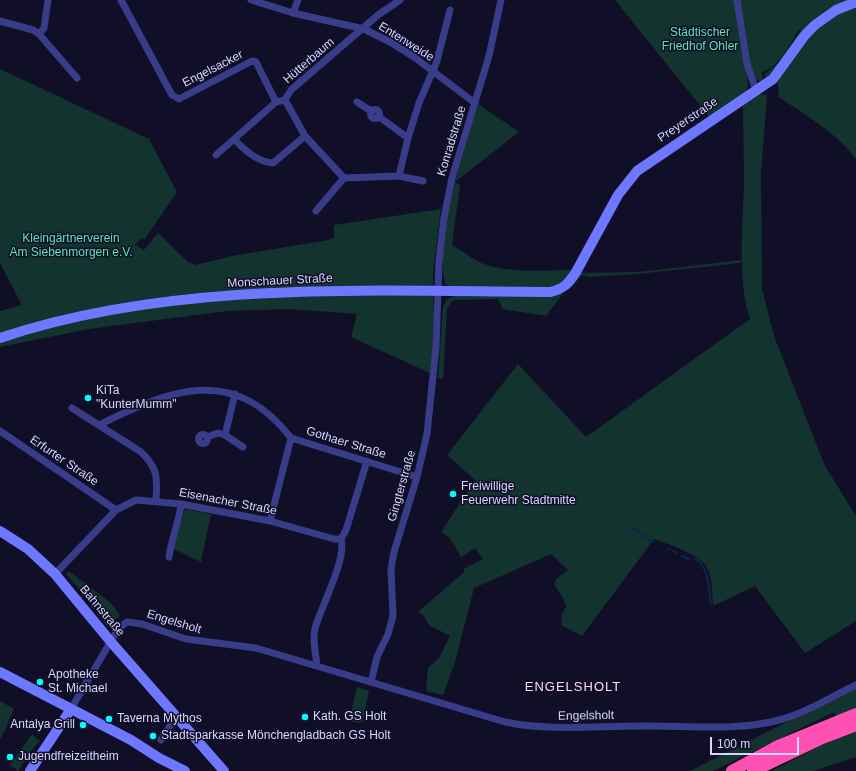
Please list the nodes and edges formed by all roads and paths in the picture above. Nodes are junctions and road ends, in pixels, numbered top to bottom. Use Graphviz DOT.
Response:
graph roads {
  1 [pos="48,0"];
  2 [pos="121,0"];
  3 [pos="251,0"];
  4 [pos="298,0"];
  5 [pos="400,0"];
  6 [pos="501,0"];
  7 [pos="737,0"];
  8 [pos="856,2"];
  9 [pos="450,10"];
  10 [pos="293,13"];
  11 [pos="0,21"];
  12 [pos="364,29"];
  13 [pos="39,34"];
  14 [pos="433,72"];
  15 [pos="77,78"];
  16 [pos="756,90"];
  17 [pos="285,100"];
  18 [pos="276,102"];
  19 [pos="357,102"];
  20 [pos="475,103"];
  21 [pos="306,136"];
  22 [pos="408,138"];
  23 [pos="234,139"];
  24 [pos="216,155"];
  25 [pos="399,176"];
  26 [pos="344,178"];
  27 [pos="423,181"];
  28 [pos="316,211"];
  29 [pos="564,287"];
  30 [pos="437,292"];
  31 [pos="0,338"];
  32 [pos="235,394"];
  33 [pos="72,408"];
  34 [pos="99,425"];
  35 [pos="0,431"];
  36 [pos="225,435"];
  37 [pos="207,437"];
  38 [pos="292,438"];
  39 [pos="243,447"];
  40 [pos="367,461"];
  41 [pos="417,477"];
  42 [pos="156,501"];
  43 [pos="181,504"];
  44 [pos="116,510"];
  45 [pos="270,521"];
  46 [pos="0,531"];
  47 [pos="341,539"];
  48 [pos="170,557"];
  49 [pos="55,574"];
  50 [pos="111,642"];
  51 [pos="317,666"];
  52 [pos="0,672"];
  53 [pos="370,682"];
  54 [pos="856,685"];
  55 [pos="71,709"];
  56 [pos="856,714"];
  57 [pos="176,716"];
  58 [pos="856,725"];
  59 [pos="161,740"];
  60 [pos="140,746"];
  61 [pos="770,761"];
  62 [pos="750,766"];
  63 [pos="30,771"];
  64 [pos="185,771"];
  65 [pos="193,771"];
  66 [pos="224,771"];
  67 [pos="725,771"];
  68 [pos="732,771"];
  69 [pos="757,771"];
  1 -- 13 [label="street"];
  2 -- 18 [label="street, Engelsacker"];
  3 -- 10 [label="street, Entenweide"];
  4 -- 10 [label="street"];
  5 -- 12 [label="street, Hütterbaum"];
  6 -- 20 [label="street, Konradstraße"];
  7 -- 16 [label="street"];
  8 -- 16 [label="main road, Preyerstraße"];
  9 -- 14 [label="street, Entenweide"];
  10 -- 12 [label="street, Entenweide"];
  11 -- 13 [label="street"];
  12 -- 14 [label="street, Entenweide"];
  12 -- 17 [label="street, Hütterbaum"];
  13 -- 15 [label="street"];
  14 -- 20 [label="street, Entenweide"];
  14 -- 22 [label="street"];
  16 -- 29 [label="main road, Preyerstraße"];
  17 -- 18 [label="street, Hütterbaum"];
  17 -- 21 [label="street"];
  18 -- 23 [label="street, Hütterbaum"];
  19 -- 22 [label="street"];
  20 -- 30 [label="street, Konradstraße"];
  21 -- 23 [label="street"];
  21 -- 26 [label="street"];
  22 -- 25 [label="street"];
  23 -- 24 [label="street, Hütterbaum"];
  25 -- 26 [label="street"];
  25 -- 27 [label="street"];
  26 -- 28 [label="street"];
  29 -- 30 [label="main road, Monschauer Straße"];
  30 -- 31 [label="main road, Monschauer Straße"];
  30 -- 41 [label="street, Gingterstraße"];
  32 -- 34 [label="street, Gothaer Straße"];
  32 -- 36 [label="street"];
  32 -- 38 [label="street, Gothaer Straße"];
  33 -- 34 [label="street"];
  34 -- 42 [label="street"];
  35 -- 44 [label="street, Erfurter Straße"];
  36 -- 37 [label="street"];
  36 -- 39 [label="street"];
  38 -- 40 [label="street, Gothaer Straße"];
  38 -- 45 [label="street, Gothaer Straße"];
  40 -- 41 [label="street, Gothaer Straße"];
  40 -- 47 [label="street"];
  41 -- 53 [label="street, Gingterstraße"];
  42 -- 43 [label="street, Eisenacher Straße"];
  42 -- 44 [label="street, Eisenacher Straße"];
  43 -- 45 [label="street, Eisenacher Straße"];
  43 -- 48 [label="street"];
  44 -- 49 [label="street, Eisenacher Straße"];
  45 -- 47 [label="street, Eisenacher Straße"];
  46 -- 49 [label="main road, Bahnstraße"];
  47 -- 51 [label="street"];
  49 -- 50 [label="main road, Bahnstraße"];
  50 -- 51 [label="street, Engelsholt"];
  50 -- 55 [label="street, Engelsholt"];
  50 -- 57 [label="main road, Bahnstraße"];
  51 -- 53 [label="street, Engelsholt"];
  52 -- 55 [label="main road"];
  53 -- 54 [label="street, Engelsholt"];
  55 -- 60 [label="main road"];
  55 -- 63 [label="main road"];
  56 -- 62 [label="highway"];
  57 -- 59 [label="street"];
  57 -- 66 [label="main road, Bahnstraße"];
  58 -- 61 [label="highway"];
  60 -- 64 [label="main road"];
  60 -- 65 [label="main road"];
  61 -- 62 [label="highway"];
  61 -- 69 [label="highway"];
  62 -- 67 [label="highway"];
  62 -- 68 [label="highway"];
}
